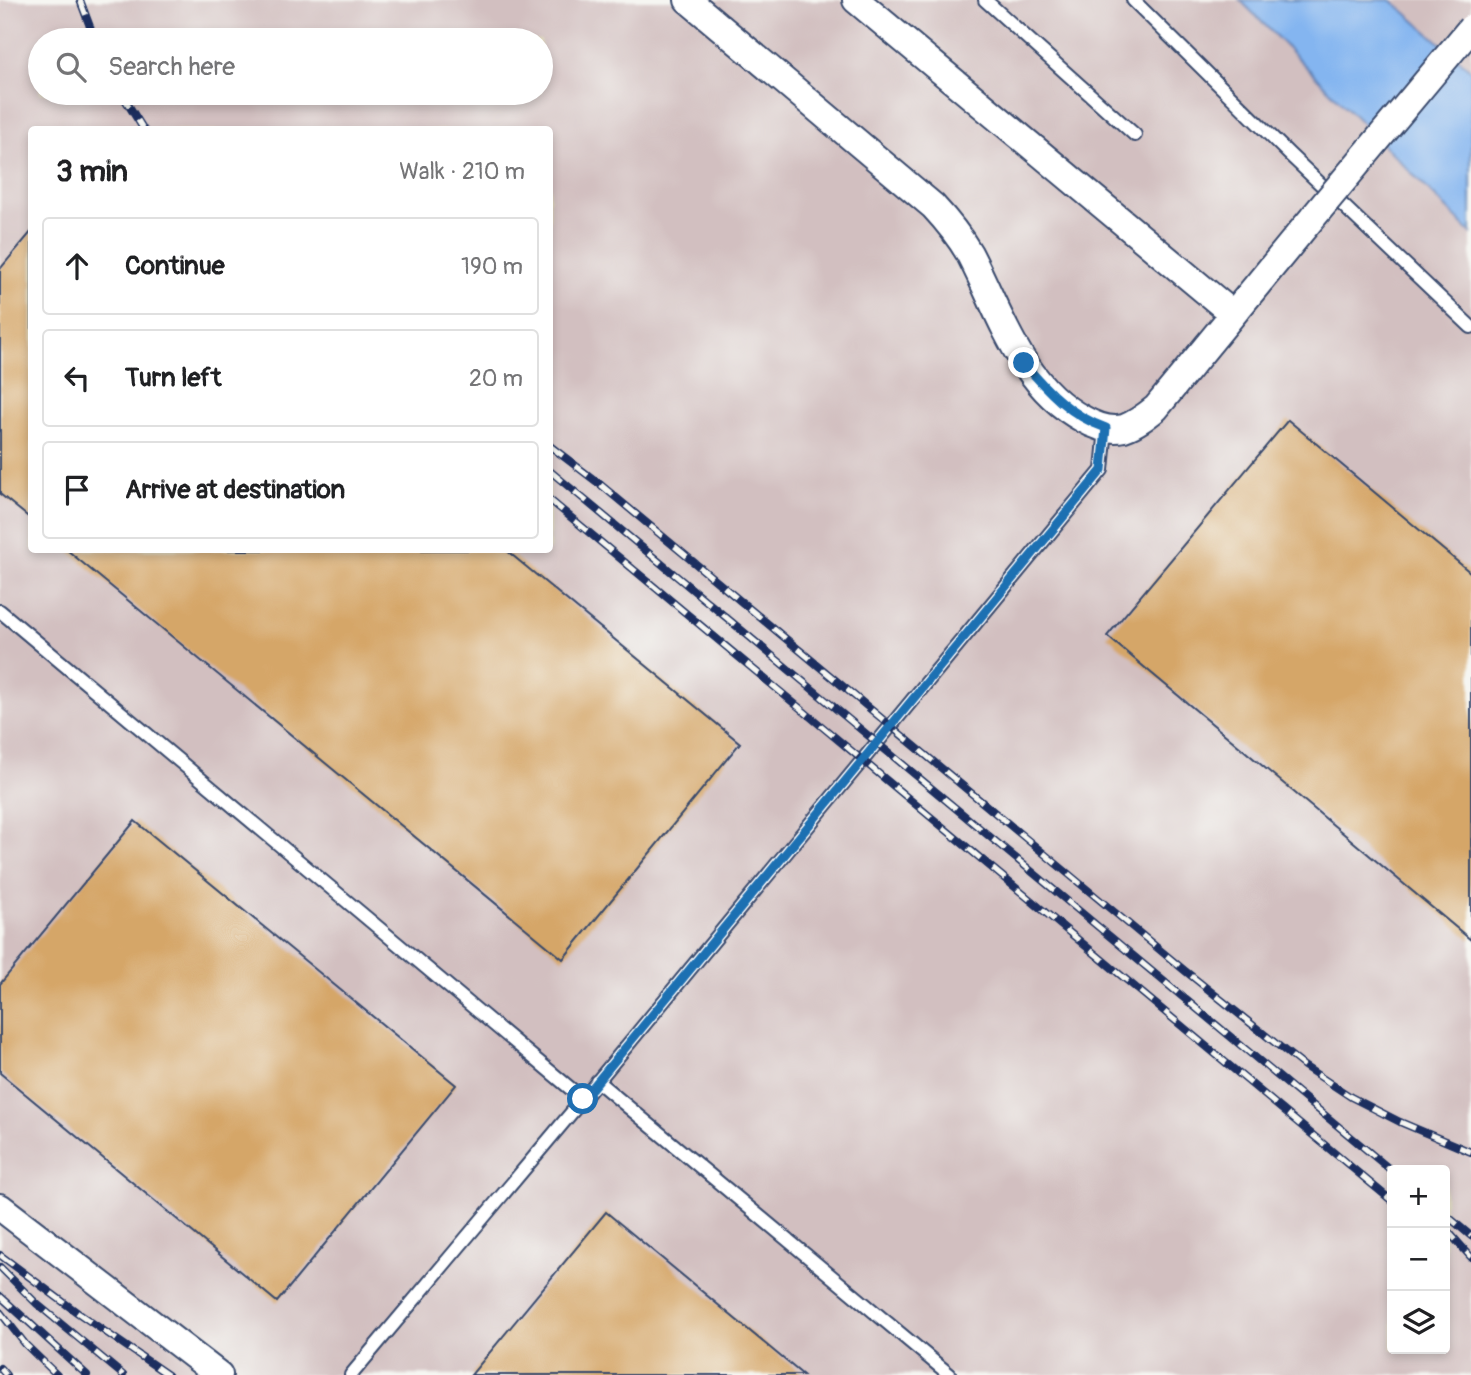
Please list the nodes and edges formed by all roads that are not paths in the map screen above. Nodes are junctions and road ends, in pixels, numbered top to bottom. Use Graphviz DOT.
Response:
graph roads {
  1 [pos="688,0"];
  2 [pos="856,0"];
  3 [pos="985,0"];
  4 [pos="1133,0"];
  5 [pos="1471,28"];
  6 [pos="1135,135"];
  7 [pos="1234,314"];
  8 [pos="1471,327"];
  9 [pos="1106,428"];
  10 [pos="0,611"];
  11 [pos="597,1081"];
  12 [pos="583,1099"];
  13 [pos="0,1207"];
  14 [pos="219,1375"];
  15 [pos="351,1375"];
  16 [pos="950,1375"];
  1 -- 9 [label="street"];
  2 -- 7 [label="street"];
  3 -- 6 [label="lane"];
  4 -- 8 [label="lane"];
  5 -- 7 [label="street, bridge"];
  7 -- 9 [label="street"];
  9 -- 11 [label="lane"];
  10 -- 12 [label="lane"];
  11 -- 12 [label="lane"];
  11 -- 16 [label="lane"];
  12 -- 15 [label="lane"];
  13 -- 14 [label="street"];
}
